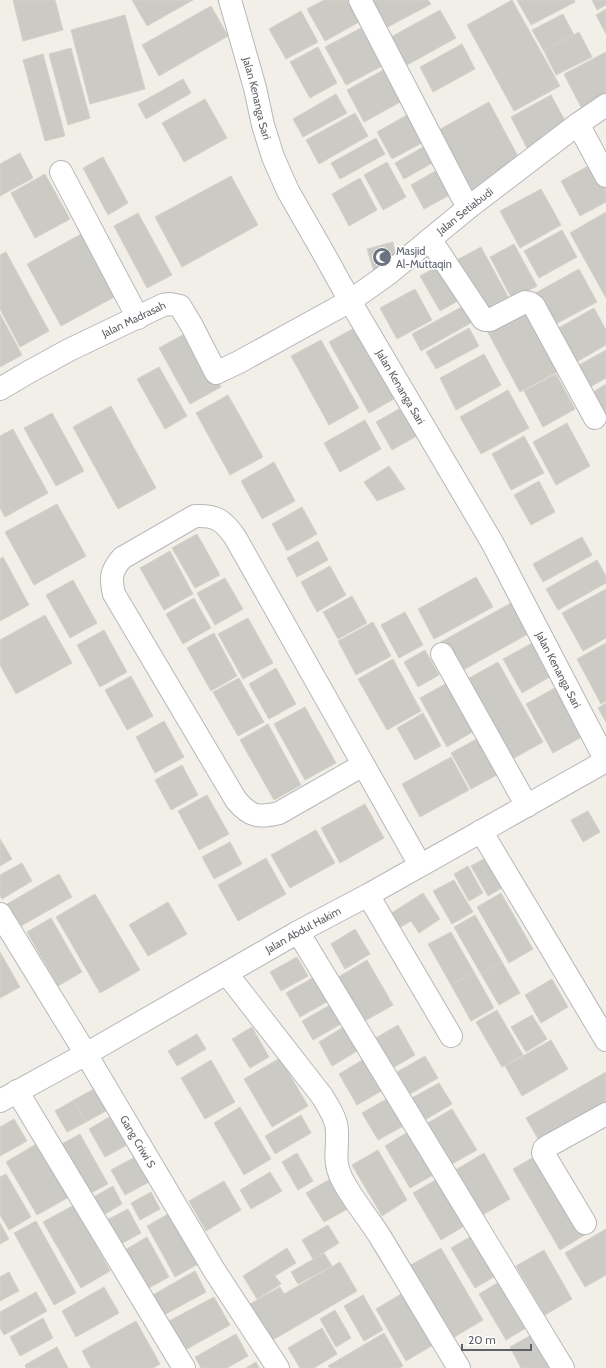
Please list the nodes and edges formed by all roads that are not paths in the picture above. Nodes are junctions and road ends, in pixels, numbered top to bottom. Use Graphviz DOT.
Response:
graph roads {
  1 [pos="230,0"];
  2 [pos="360,0"];
  3 [pos="606,105"];
  4 [pos="578,124"];
  5 [pos="61,172"];
  6 [pos="606,176"];
  7 [pos="468,208"];
  8 [pos="430,239"];
  9 [pos="350,301"];
  10 [pos="138,318"];
  11 [pos="239,362"];
  12 [pos="0,389"];
  13 [pos="595,418"];
  14 [pos="442,654"];
  15 [pos="606,761"];
  16 [pos="363,765"];
  17 [pos="527,806"];
  18 [pos="481,832"];
  19 [pos="420,865"];
  20 [pos="368,895"];
  21 [pos="0,914"];
  22 [pos="298,932"];
  23 [pos="227,974"];
  24 [pos="451,1036"];
  25 [pos="606,1040"];
  26 [pos="86,1054"];
  27 [pos="9,1096"];
  28 [pos="606,1114"];
  29 [pos="585,1223"];
  30 [pos="184,1368"];
  31 [pos="278,1368"];
  32 [pos="458,1368"];
  33 [pos="563,1368"];
  1 -- 9 [label="street, Jalan Kenanga Sari"];
  2 -- 7 [label="street"];
  3 -- 4 [label="street, Jalan Setiabudi"];
  4 -- 6 [label="street"];
  4 -- 7 [label="street, Jalan Setiabudi"];
  5 -- 10 [label="street"];
  7 -- 8 [label="street, Jalan Setiabudi"];
  8 -- 9 [label="street, Jalan Setiabudi"];
  8 -- 13 [label="street"];
  9 -- 11 [label="street, Jalan Setiabudi"];
  9 -- 15 [label="street, Jalan Kenanga Sari"];
  10 -- 11 [label="street, Jalan Madrasah"];
  10 -- 12 [label="street, Jalan Madrasah"];
  14 -- 17 [label="street"];
  15 -- 17 [label="street, Jalan Abdul Hakim"];
  16 -- 16 [label="street"];
  16 -- 19 [label="street"];
  17 -- 18 [label="street, Jalan Abdul Hakim"];
  18 -- 19 [label="street, Jalan Abdul Hakim"];
  18 -- 25 [label="street"];
  19 -- 20 [label="street, Jalan Abdul Hakim"];
  20 -- 22 [label="street, Jalan Abdul Hakim"];
  20 -- 24 [label="street"];
  21 -- 26 [label="street, Gang Criwi S"];
  22 -- 23 [label="street, Jalan Abdul Hakim"];
  22 -- 33 [label="street"];
  23 -- 26 [label="street, Jalan Abdul Hakim"];
  23 -- 32 [label="street"];
  26 -- 27 [label="street, Jalan Abdul Hakim"];
  26 -- 31 [label="street, Gang Criwi S"];
  27 -- 30 [label="street"];
  28 -- 29 [label="street"];
}
